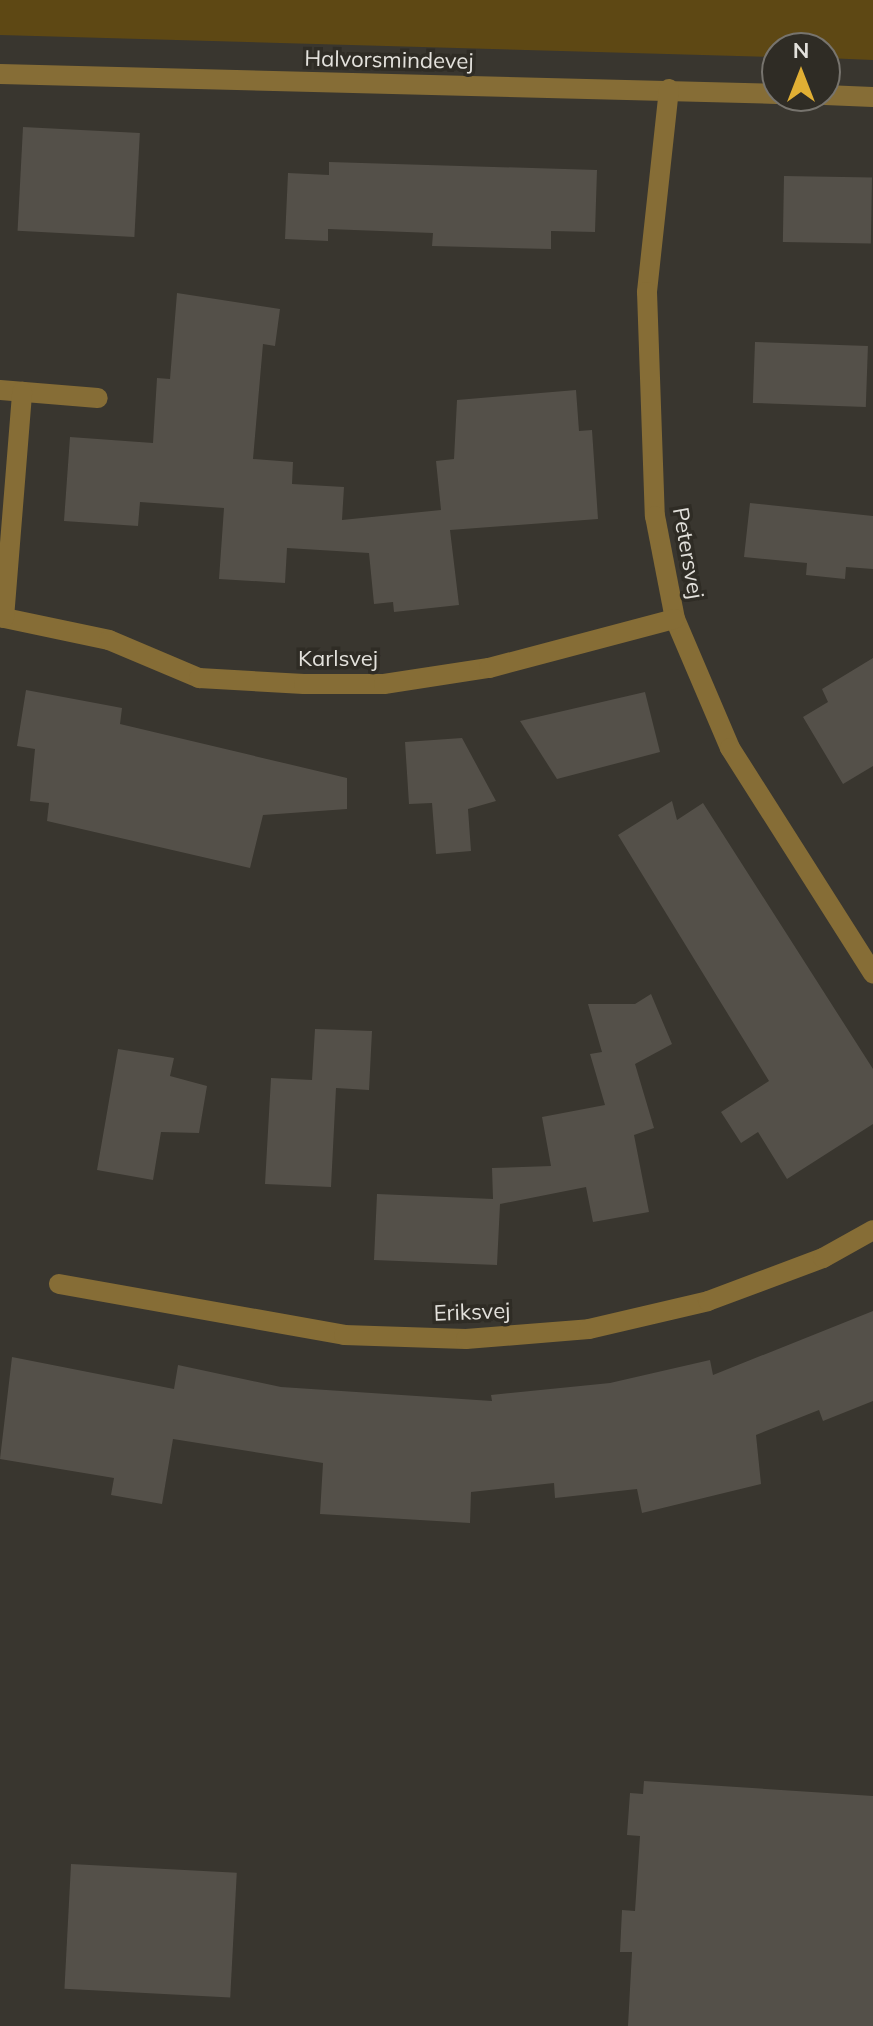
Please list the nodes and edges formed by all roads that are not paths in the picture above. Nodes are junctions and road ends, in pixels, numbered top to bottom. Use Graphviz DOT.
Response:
graph roads {
  1 [pos="0,74"];
  2 [pos="669,89"];
  3 [pos="761,93"];
  4 [pos="841,96"];
  5 [pos="873,97"];
  6 [pos="0,390"];
  7 [pos="22,392"];
  8 [pos="98,398"];
  9 [pos="2,617"];
  10 [pos="675,619"];
  11 [pos="873,973"];
  12 [pos="873,1230"];
  13 [pos="59,1284"];
  1 -- 2 [label="street, Halvorsmindevej"];
  2 -- 3 [label="street, Halvorsmindevej"];
  2 -- 10 [label="street, Petersvej"];
  4 -- 5 [label="street"];
  6 -- 7 [label="street"];
  7 -- 8 [label="street"];
  7 -- 9 [label="street, Karlsvej"];
  9 -- 10 [label="street, Karlsvej"];
  10 -- 11 [label="street, Petersvej"];
  12 -- 13 [label="street, Eriksvej"];
}
